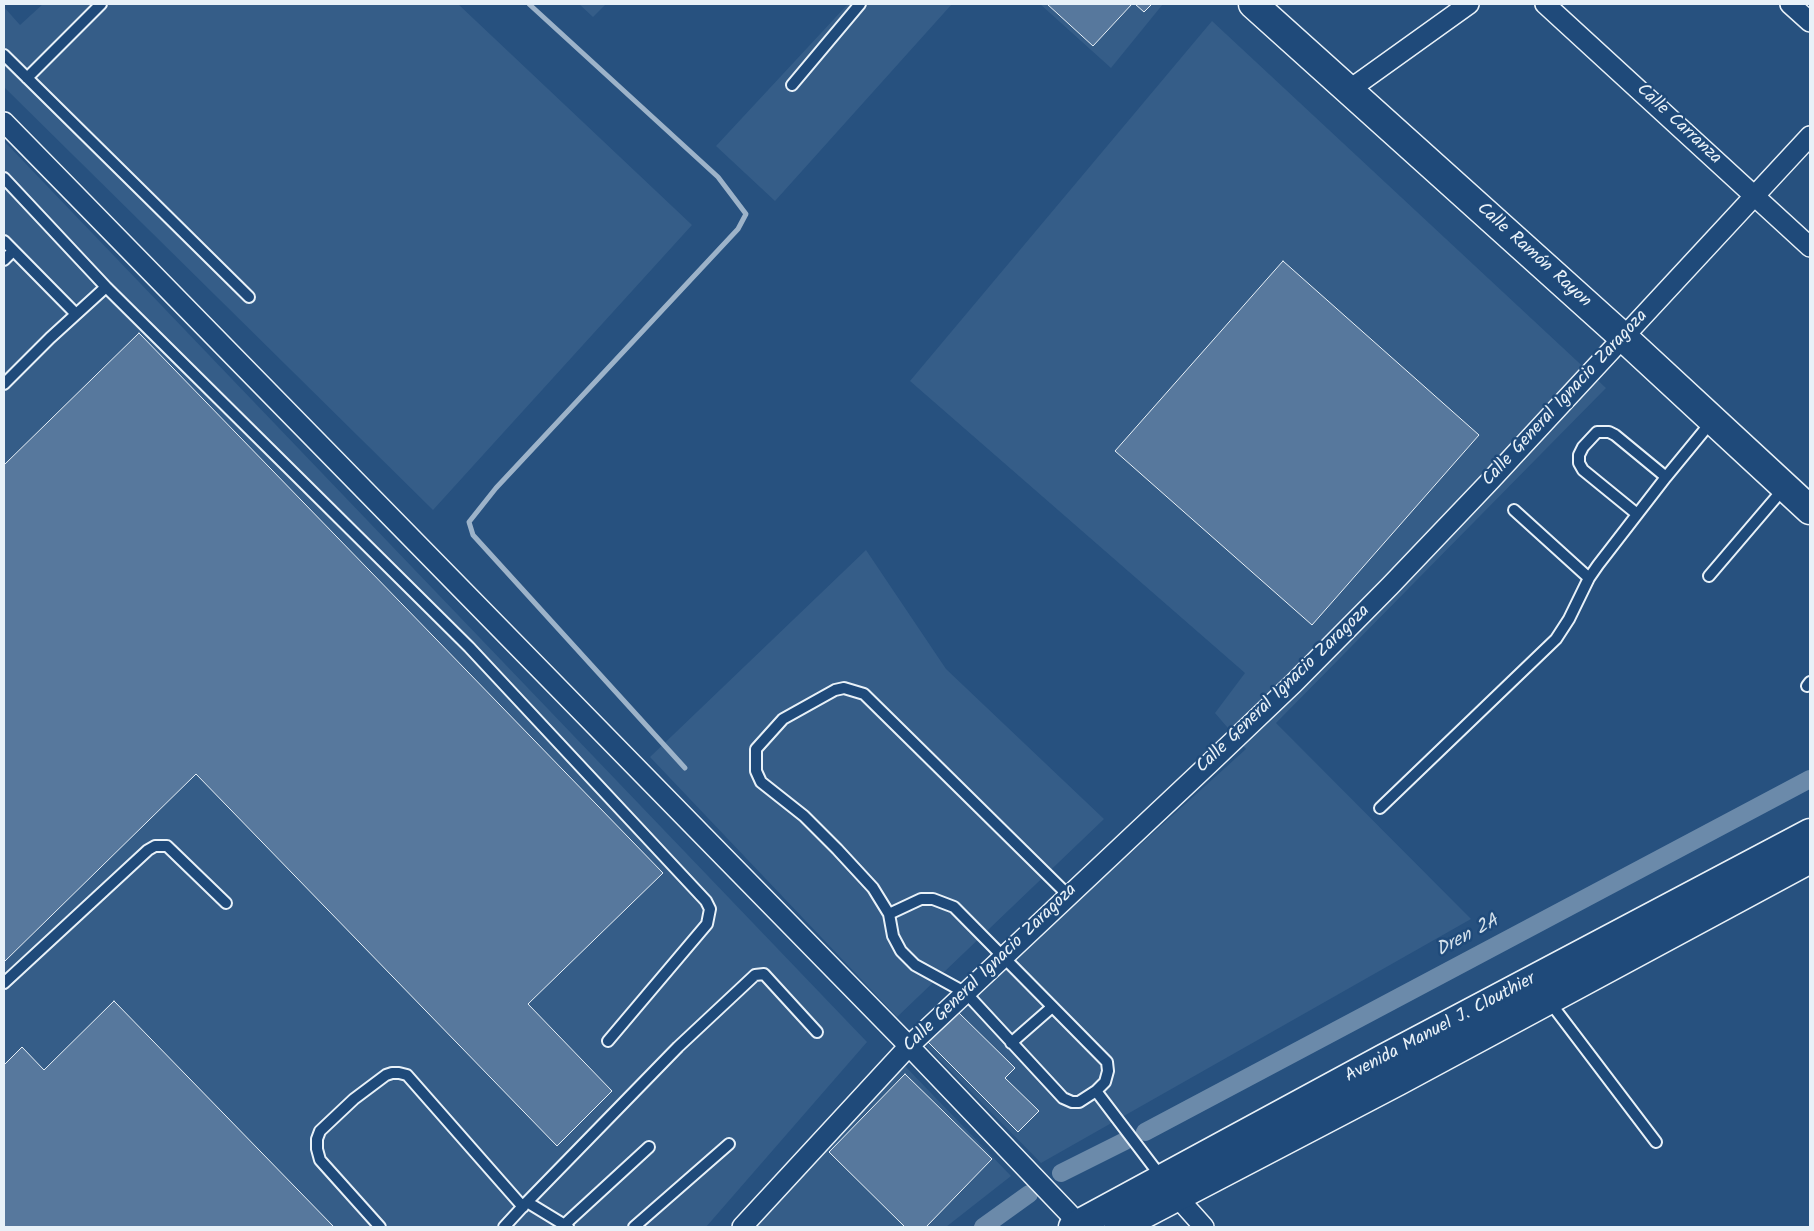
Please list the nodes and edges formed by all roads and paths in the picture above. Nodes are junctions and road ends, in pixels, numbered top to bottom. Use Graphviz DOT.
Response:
graph roads {
  1 [pos="101,4"];
  2 [pos="860,4"];
  3 [pos="1253,4"];
  4 [pos="1469,4"];
  5 [pos="1545,4"];
  6 [pos="1790,4"];
  7 [pos="1810,22"];
  8 [pos="4,55"];
  9 [pos="27,78"];
  10 [pos="792,85"];
  11 [pos="1349,90"];
  12 [pos="4,122"];
  13 [pos="1810,136"];
  14 [pos="4,178"];
  15 [pos="1755,196"];
  16 [pos="4,242"];
  17 [pos="1810,246"];
  18 [pos="13,251"];
  19 [pos="4,260"];
  20 [pos="106,288"];
  21 [pos="249,297"];
  22 [pos="76,314"];
  23 [pos="1623,337"];
  24 [pos="4,384"];
  25 [pos="1713,420"];
  26 [pos="1666,477"];
  27 [pos="1785,487"];
  28 [pos="1514,510"];
  29 [pos="1810,510"];
  30 [pos="1637,514"];
  31 [pos="1709,576"];
  32 [pos="1589,578"];
  33 [pos="1380,808"];
  34 [pos="1810,833"];
  35 [pos="1810,859"];
  36 [pos="1068,895"];
  37 [pos="226,903"];
  38 [pos="889,914"];
  39 [pos="1004,959"];
  40 [pos="4,983"];
  41 [pos="1542,989"];
  42 [pos="966,993"];
  43 [pos="1051,1008"];
  44 [pos="817,1032"];
  45 [pos="608,1041"];
  46 [pos="1011,1043"];
  47 [pos="909,1046"];
  48 [pos="1096,1091"];
  49 [pos="1656,1142"];
  50 [pos="729,1144"];
  51 [pos="649,1147"];
  52 [pos="1169,1188"];
  53 [pos="525,1204"];
  54 [pos="566,1226"];
  55 [pos="1078,1226"];
  56 [pos="380,1227"];
  57 [pos="504,1227"];
  58 [pos="634,1227"];
  59 [pos="742,1227"];
  60 [pos="1119,1227"];
  61 [pos="1204,1227"];
  1 -- 9 [label="lane"];
  2 -- 10 [label="lane"];
  3 -- 11 [label="main road, Calle Ramón Rayon"];
  4 -- 11 [label="street"];
  5 -- 15 [label="street, Calle Carranza"];
  6 -- 7 [label="street"];
  8 -- 9 [label="lane"];
  9 -- 21 [label="lane"];
  11 -- 23 [label="main road, Calle Ramón Rayon"];
  12 -- 47 [label="street"];
  13 -- 15 [label="street, Calle General Ignacio Zaragoza"];
  14 -- 20 [label="lane"];
  15 -- 17 [label="street, Calle Carranza"];
  15 -- 23 [label="street, Calle General Ignacio Zaragoza"];
  16 -- 18 [label="lane"];
  18 -- 19 [label="lane"];
  18 -- 22 [label="lane"];
  20 -- 22 [label="lane"];
  20 -- 45 [label="lane"];
  22 -- 24 [label="lane"];
  23 -- 25 [label="main road, Calle Ramón Rayon"];
  23 -- 36 [label="street, Calle General Ignacio Zaragoza"];
  25 -- 26 [label="lane"];
  25 -- 27 [label="main road, Calle Ramón Rayon"];
  26 -- 30 [label="lane"];
  26 -- 30 [label="lane"];
  27 -- 29 [label="main road, Calle Ramón Rayon"];
  27 -- 31 [label="lane"];
  28 -- 32 [label="lane"];
  30 -- 32 [label="lane"];
  32 -- 33 [label="lane"];
  34 -- 41 [label="main road, Avenida Manuel J. Clouthier"];
  35 -- 41 [label="main road, Avenida Manuel J. Clouthier"];
  36 -- 38 [label="lane"];
  36 -- 39 [label="street, Calle General Ignacio Zaragoza"];
  37 -- 40 [label="lane"];
  38 -- 39 [label="lane"];
  38 -- 42 [label="lane"];
  39 -- 42 [label="street, Calle General Ignacio Zaragoza"];
  39 -- 43 [label="lane"];
  41 -- 49 [label="lane"];
  41 -- 52 [label="main road, Avenida Manuel J. Clouthier"];
  42 -- 46 [label="lane"];
  42 -- 47 [label="street, Calle General Ignacio Zaragoza"];
  43 -- 46 [label="lane"];
  43 -- 48 [label="lane"];
  44 -- 53 [label="lane"];
  46 -- 48 [label="lane"];
  47 -- 55 [label="street"];
  47 -- 59 [label="street, Calle General Ignacio Zaragoza"];
  48 -- 52 [label="lane"];
  50 -- 58 [label="lane"];
  51 -- 54 [label="lane"];
  52 -- 55 [label="main road, Avenida Manuel J. Clouthier"];
  52 -- 60 [label="main road, Avenida Manuel J. Clouthier"];
  52 -- 61 [label="street"];
  53 -- 54 [label="lane"];
  53 -- 56 [label="lane"];
  53 -- 57 [label="lane"];
}
